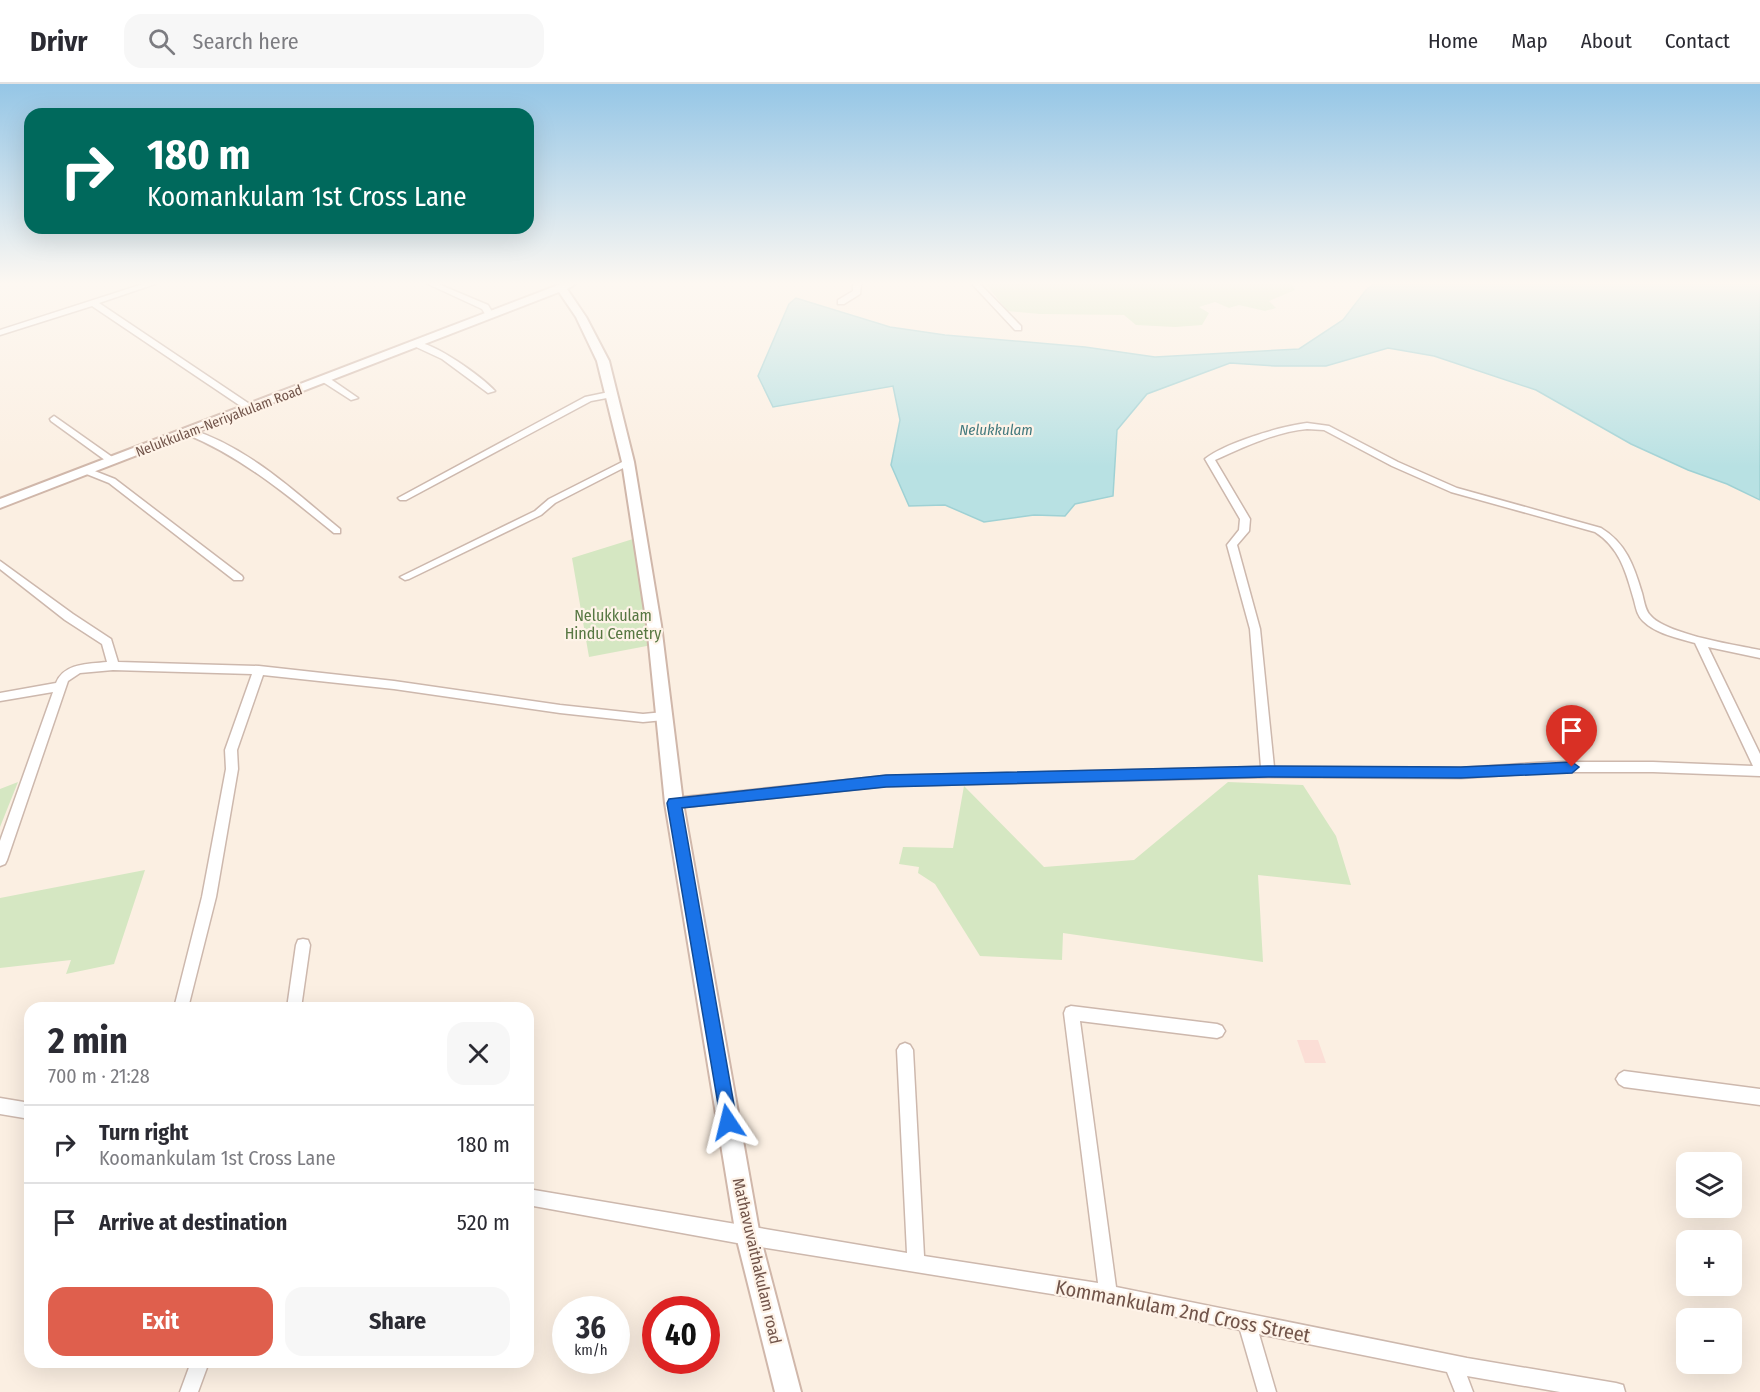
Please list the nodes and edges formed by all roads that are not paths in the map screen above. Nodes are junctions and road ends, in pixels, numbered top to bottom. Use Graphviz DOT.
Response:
graph roads {
  1 [pos="155,345"];
  2 [pos="414,345"];
  3 [pos="419,345"];
  4 [pos="595,345"];
  5 [pos="326,380"];
  6 [pos="491,391"];
  7 [pos="609,394"];
  8 [pos="354,398"];
  9 [pos="250,409"];
  10 [pos="54,419"];
  11 [pos="189,432"];
  12 [pos="112,462"];
  13 [pos="628,462"];
  14 [pos="87,471"];
  15 [pos="403,498"];
  16 [pos="0,504"];
  17 [pos="337,531"];
  18 [pos="0,564"];
  19 [pos="405,577"];
  20 [pos="238,578"];
  21 [pos="1700,642"];
  22 [pos="1760,654"];
  23 [pos="113,666"];
  24 [pos="259,670"];
  25 [pos="60,686"];
  26 [pos="0,698"];
  27 [pos="664,716"];
  28 [pos="1760,769"];
  29 [pos="1268,772"];
  30 [pos="674,803"];
  31 [pos="0,860"];
  32 [pos="303,945"];
  33 [pos="183,1002"];
  34 [pos="295,1002"];
  35 [pos="1217,1031"];
  36 [pos="905,1050"];
  37 [pos="1624,1079"];
  38 [pos="1760,1097"];
  39 [pos="0,1106"];
  40 [pos="24,1110"];
  41 [pos="534,1198"];
  42 [pos="748,1236"];
  43 [pos="915,1263"];
  44 [pos="1108,1294"];
  45 [pos="1247,1322"];
  46 [pos="1454,1364"];
  47 [pos="198,1368"];
  48 [pos="189,1392"];
  49 [pos="788,1392"];
  50 [pos="1267,1392"];
  51 [pos="1464,1392"];
  52 [pos="1616,1392"];
  1 -- 9 [label="street"];
  2 -- 5 [label="street, Nelukkulam-Neriyakulam Road"];
  3 -- 6 [label="street"];
  4 -- 7 [label="street, Mathavuvaithakulam road"];
  5 -- 8 [label="street"];
  5 -- 9 [label="street, Nelukkulam-Neriyakulam Road"];
  7 -- 13 [label="street, Mathavuvaithakulam road"];
  7 -- 15 [label="street"];
  9 -- 11 [label="street, Nelukkulam-Neriyakulam Road"];
  10 -- 12 [label="street"];
  11 -- 12 [label="street, Nelukkulam-Neriyakulam Road"];
  11 -- 17 [label="street"];
  12 -- 14 [label="street, Nelukkulam-Neriyakulam Road"];
  13 -- 19 [label="street"];
  13 -- 27 [label="street, Mathavuvaithakulam road"];
  14 -- 16 [label="street, Nelukkulam-Neriyakulam Road"];
  14 -- 20 [label="street"];
  18 -- 23 [label="street"];
  21 -- 22 [label="street"];
  21 -- 28 [label="street"];
  21 -- 29 [label="street"];
  23 -- 24 [label="street"];
  23 -- 25 [label="street"];
  24 -- 27 [label="street"];
  24 -- 33 [label="street"];
  25 -- 26 [label="street"];
  25 -- 31 [label="street"];
  27 -- 30 [label="street, Mathavuvaithakulam road"];
  28 -- 29 [label="street"];
  29 -- 30 [label="street"];
  30 -- 42 [label="street, Mathavuvaithakulam road"];
  32 -- 34 [label="street"];
  35 -- 44 [label="street"];
  36 -- 43 [label="street"];
  37 -- 38 [label="street"];
  39 -- 40 [label="street"];
  41 -- 42 [label="street, Kommankulam 2nd Cross Street"];
  42 -- 43 [label="street, Kommankulam 2nd Cross Street"];
  42 -- 49 [label="street, Mathavuvaithakulam road"];
  43 -- 44 [label="street, Kommankulam 2nd Cross Street"];
  44 -- 45 [label="street, Kommankulam 2nd Cross Street"];
  45 -- 46 [label="street, Kommankulam 2nd Cross Street"];
  45 -- 50 [label="street"];
  46 -- 51 [label="street"];
  46 -- 52 [label="street, Kommankulam 2nd Cross Street"];
  47 -- 48 [label="street"];
}
